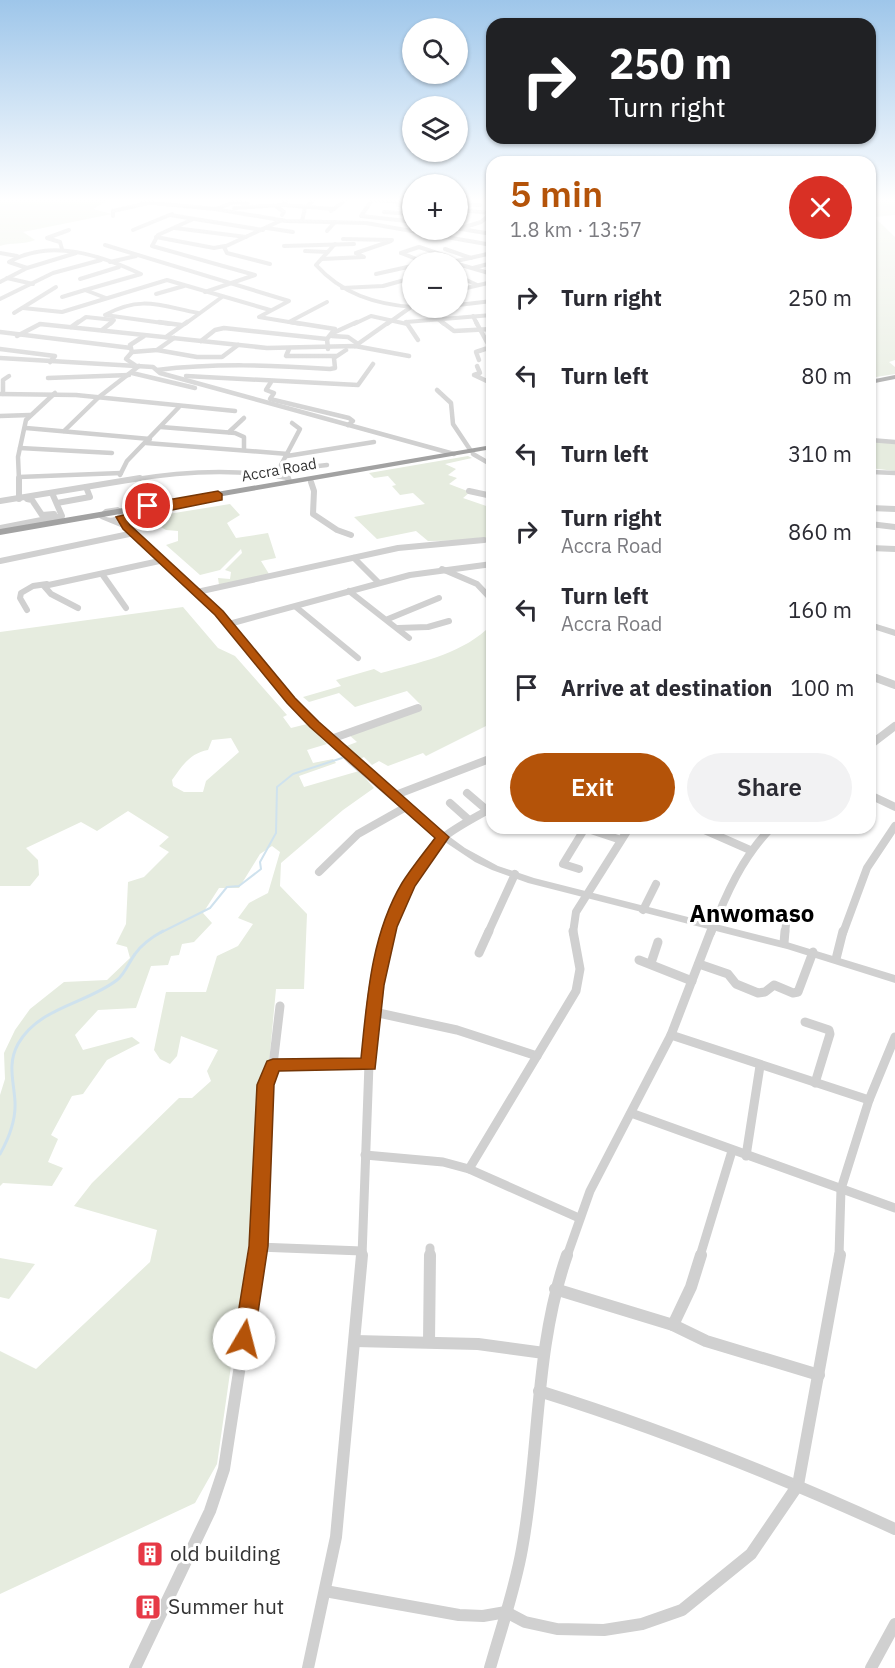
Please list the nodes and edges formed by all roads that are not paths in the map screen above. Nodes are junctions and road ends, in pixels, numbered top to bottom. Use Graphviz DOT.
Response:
graph roads {
  1 [pos="8,278"];
  2 [pos="44,278"];
  3 [pos="84,278"];
  4 [pos="128,278"];
  5 [pos="212,278"];
  6 [pos="248,278"];
  7 [pos="330,278"];
  8 [pos="80,279"];
  9 [pos="468,280"];
  10 [pos="402,281"];
  11 [pos="0,282"];
  12 [pos="35,283"];
  13 [pos="486,283"];
  14 [pos="233,284"];
  15 [pos="479,285"];
  16 [pos="186,286"];
  17 [pos="342,288"];
  18 [pos="468,288"];
  19 [pos="85,290"];
  20 [pos="205,292"];
  21 [pos="156,294"];
  22 [pos="114,296"];
  23 [pos="62,297"];
  24 [pos="222,297"];
  25 [pos="106,298"];
  26 [pos="0,299"];
  27 [pos="327,302"];
  28 [pos="486,302"];
  29 [pos="136,303"];
  30 [pos="468,304"];
  31 [pos="402,305"];
  32 [pos="23,308"];
  33 [pos="270,310"];
  34 [pos="14,312"];
  35 [pos="198,313"];
  36 [pos="486,315"];
  37 [pos="402,316"];
  38 [pos="473,316"];
  39 [pos="398,319"];
  40 [pos="439,320"];
  41 [pos="289,322"];
  42 [pos="406,322"];
  43 [pos="181,325"];
  44 [pos="71,327"];
  45 [pos="102,330"];
  46 [pos="481,330"];
  47 [pos="486,330"];
  48 [pos="0,332"];
  49 [pos="145,335"];
  50 [pos="17,336"];
  51 [pos="329,336"];
  52 [pos="166,337"];
  53 [pos="174,338"];
  54 [pos="418,340"];
  55 [pos="486,340"];
  56 [pos="201,341"];
  57 [pos="238,345"];
  58 [pos="355,346"];
  59 [pos="486,347"];
  60 [pos="0,349"];
  61 [pos="289,349"];
  62 [pos="328,349"];
  63 [pos="131,350"];
  64 [pos="157,350"];
  65 [pos="336,356"];
  66 [pos="410,356"];
  67 [pos="0,357"];
  68 [pos="479,360"];
  69 [pos="50,362"];
  70 [pos="373,364"];
  71 [pos="137,366"];
  72 [pos="477,366"];
  73 [pos="330,369"];
  74 [pos="156,370"];
  75 [pos="56,373"];
  76 [pos="130,374"];
  77 [pos="169,375"];
  78 [pos="9,376"];
  79 [pos="48,378"];
  80 [pos="895,379"];
  81 [pos="486,380"];
  82 [pos="272,382"];
  83 [pos="876,382"];
  84 [pos="57,384"];
  85 [pos="322,384"];
  86 [pos="195,388"];
  87 [pos="437,390"];
  88 [pos="52,393"];
  89 [pos="2,394"];
  90 [pos="99,397"];
  91 [pos="179,407"];
  92 [pos="235,411"];
  93 [pos="30,415"];
  94 [pos="0,416"];
  95 [pos="244,418"];
  96 [pos="292,423"];
  97 [pos="348,425"];
  98 [pos="161,427"];
  99 [pos="26,428"];
  100 [pos="64,431"];
  101 [pos="229,432"];
  102 [pos="876,440"];
  103 [pos="148,441"];
  104 [pos="374,442"];
  105 [pos="895,442"];
  106 [pos="486,446"];
  107 [pos="20,448"];
  108 [pos="244,449"];
  109 [pos="472,452"];
  110 [pos="112,453"];
  111 [pos="454,454"];
  112 [pos="288,455"];
  113 [pos="486,461"];
  114 [pos="327,465"];
  115 [pos="283,470"];
  116 [pos="876,472"];
  117 [pos="121,473"];
  118 [pos="895,473"];
  119 [pos="19,477"];
  120 [pos="120,480"];
  121 [pos="288,480"];
  122 [pos="311,482"];
  123 [pos="86,487"];
  124 [pos="469,491"];
  125 [pos="52,493"];
  126 [pos="486,495"];
  127 [pos="218,496"];
  128 [pos="22,498"];
  129 [pos="0,501"];
  130 [pos="57,503"];
  131 [pos="876,508"];
  132 [pos="895,508"];
  133 [pos="62,512"];
  134 [pos="122,514"];
  135 [pos="104,518"];
  136 [pos="876,525"];
  137 [pos="895,527"];
  138 [pos="0,528"];
  139 [pos="130,530"];
  140 [pos="0,534"];
  141 [pos="351,535"];
  142 [pos="484,540"];
  143 [pos="876,548"];
  144 [pos="895,549"];
  145 [pos="354,558"];
  146 [pos="164,560"];
  147 [pos="0,561"];
  148 [pos="486,565"];
  149 [pos="441,569"];
  150 [pos="102,574"];
  151 [pos="378,582"];
  152 [pos="46,584"];
  153 [pos="486,589"];
  154 [pos="349,591"];
  155 [pos="197,592"];
  156 [pos="439,598"];
  157 [pos="296,607"];
  158 [pos="78,608"];
  159 [pos="126,608"];
  160 [pos="27,610"];
  161 [pos="388,619"];
  162 [pos="449,621"];
  163 [pos="229,624"];
  164 [pos="876,627"];
  165 [pos="398,628"];
  166 [pos="895,633"];
  167 [pos="409,638"];
  168 [pos="358,658"];
  169 [pos="876,677"];
  170 [pos="895,685"];
  171 [pos="418,708"];
  172 [pos="894,728"];
  173 [pos="331,739"];
  174 [pos="876,741"];
  175 [pos="486,760"];
  176 [pos="467,793"];
  177 [pos="393,796"];
  178 [pos="876,798"];
  179 [pos="450,803"];
  180 [pos="406,807"];
  181 [pos="486,807"];
  182 [pos="895,807"];
  183 [pos="486,812"];
  184 [pos="469,820"];
  185 [pos="895,826"];
  186 [pos="581,834"];
  187 [pos="603,834"];
  188 [pos="624,834"];
  189 [pos="714,834"];
  190 [pos="765,834"];
  191 [pos="442,837"];
  192 [pos="621,840"];
  193 [pos="750,850"];
  194 [pos="579,869"];
  195 [pos="319,872"];
  196 [pos="515,874"];
  197 [pos="656,884"];
  198 [pos="588,895"];
  199 [pos="643,909"];
  200 [pos="787,916"];
  201 [pos="713,927"];
  202 [pos="658,942"];
  203 [pos="783,943"];
  204 [pos="813,952"];
  205 [pos="479,953"];
  206 [pos="836,959"];
  207 [pos="639,960"];
  208 [pos="651,963"];
  209 [pos="699,964"];
  210 [pos="895,979"];
  211 [pos="692,981"];
  212 [pos="280,1006"];
  213 [pos="374,1012"];
  214 [pos="805,1022"];
  215 [pos="671,1035"];
  216 [pos="895,1037"];
  217 [pos="537,1056"];
  218 [pos="369,1064"];
  219 [pos="273,1065"];
  220 [pos="760,1066"];
  221 [pos="815,1083"];
  222 [pos="869,1100"];
  223 [pos="631,1113"];
  224 [pos="732,1151"];
  225 [pos="365,1155"];
  226 [pos="746,1156"];
  227 [pos="469,1169"];
  228 [pos="841,1189"];
  229 [pos="895,1208"];
  230 [pos="579,1218"];
  231 [pos="258,1246"];
  232 [pos="429,1248"];
  233 [pos="362,1251"];
  234 [pos="555,1289"];
  235 [pos="673,1325"];
  236 [pos="355,1341"];
  237 [pos="429,1342"];
  238 [pos="544,1353"];
  239 [pos="819,1375"];
  240 [pos="539,1392"];
  241 [pos="798,1485"];
  242 [pos="895,1529"];
  243 [pos="325,1591"];
  244 [pos="506,1612"];
  245 [pos="895,1624"];
  246 [pos="135,1668"];
  247 [pos="308,1668"];
  248 [pos="490,1668"];
  249 [pos="871,1668"];
  1 -- 11 [label="street"];
  1 -- 12 [label="street"];
  2 -- 12 [label="street"];
  3 -- 8 [label="street"];
  4 -- 19 [label="street"];
  5 -- 14 [label="street"];
  6 -- 14 [label="street"];
  7 -- 17 [label="street"];
  9 -- 15 [label="street"];
  10 -- 17 [label="street"];
  12 -- 26 [label="street"];
  12 -- 32 [label="street"];
  13 -- 15 [label="street"];
  14 -- 20 [label="street"];
  14 -- 33 [label="street"];
  15 -- 18 [label="street"];
  16 -- 20 [label="street"];
  16 -- 21 [label="street"];
  16 -- 22 [label="street"];
  17 -- 31 [label="street"];
  19 -- 23 [label="street"];
  19 -- 25 [label="street"];
  20 -- 24 [label="street"];
  22 -- 25 [label="street"];
  22 -- 29 [label="street"];
  24 -- 33 [label="street"];
  24 -- 35 [label="street"];
  25 -- 32 [label="street"];
  27 -- 41 [label="street"];
  28 -- 30 [label="street"];
  29 -- 35 [label="street"];
  29 -- 43 [label="street"];
  32 -- 34 [label="street"];
  33 -- 41 [label="street"];
  35 -- 43 [label="street"];
  36 -- 38 [label="street"];
  37 -- 39 [label="street"];
  38 -- 40 [label="street"];
  38 -- 46 [label="street"];
  39 -- 42 [label="street"];
  39 -- 51 [label="street"];
  39 -- 58 [label="street"];
  40 -- 42 [label="street"];
  40 -- 46 [label="street"];
  41 -- 51 [label="street"];
  42 -- 54 [label="street"];
  43 -- 52 [label="street"];
  44 -- 45 [label="street"];
  44 -- 45 [label="street"];
  44 -- 50 [label="street"];
  45 -- 49 [label="street"];
  46 -- 47 [label="street"];
  46 -- 55 [label="street"];
  48 -- 50 [label="street"];
  49 -- 52 [label="street"];
  49 -- 63 [label="street"];
  50 -- 63 [label="street"];
  51 -- 56 [label="street"];
  51 -- 58 [label="street"];
  51 -- 62 [label="street"];
  52 -- 53 [label="street"];
  53 -- 56 [label="street"];
  53 -- 64 [label="street"];
  56 -- 57 [label="street"];
  57 -- 61 [label="street"];
  57 -- 64 [label="street"];
  58 -- 62 [label="street"];
  58 -- 65 [label="street"];
  58 -- 66 [label="street"];
  59 -- 68 [label="street"];
  60 -- 69 [label="street"];
  61 -- 62 [label="street"];
  61 -- 65 [label="street"];
  63 -- 64 [label="street"];
  63 -- 71 [label="street"];
  65 -- 73 [label="street"];
  67 -- 69 [label="street"];
  69 -- 71 [label="street"];
  70 -- 85 [label="street"];
  71 -- 74 [label="street"];
  71 -- 75 [label="street"];
  71 -- 76 [label="street"];
  72 -- 81 [label="street"];
  73 -- 74 [label="street"];
  73 -- 85 [label="street"];
  74 -- 77 [label="street"];
  76 -- 79 [label="street"];
  76 -- 86 [label="street"];
  76 -- 90 [label="street"];
  77 -- 82 [label="street"];
  77 -- 97 [label="street"];
  78 -- 89 [label="street"];
  80 -- 83 [label="highway"];
  82 -- 85 [label="street"];
  82 -- 97 [label="street"];
  84 -- 88 [label="street"];
  87 -- 109 [label="street"];
  88 -- 89 [label="street"];
  88 -- 90 [label="street"];
  88 -- 93 [label="street"];
  90 -- 91 [label="street"];
  90 -- 100 [label="street"];
  91 -- 92 [label="street"];
  91 -- 98 [label="street"];
  93 -- 94 [label="street"];
  93 -- 99 [label="street"];
  95 -- 101 [label="street"];
  96 -- 112 [label="street"];
  97 -- 111 [label="street"];
  98 -- 101 [label="street"];
  98 -- 103 [label="street"];
  99 -- 100 [label="street"];
  99 -- 107 [label="street"];
  100 -- 103 [label="street"];
  101 -- 108 [label="street"];
  102 -- 105 [label="street"];
  103 -- 108 [label="street"];
  103 -- 117 [label="street"];
  104 -- 112 [label="street"];
  106 -- 109 [label="highway, Accra Road"];
  107 -- 110 [label="street"];
  107 -- 119 [label="street"];
  108 -- 112 [label="street"];
  109 -- 111 [label="highway, Accra Road"];
  109 -- 113 [label="street"];
  109 -- 122 [label="highway, Accra Road"];
  111 -- 121 [label="highway, Accra Road"];
  112 -- 115 [label="street"];
  114 -- 115 [label="street"];
  115 -- 121 [label="street"];
  116 -- 118 [label="street"];
  117 -- 119 [label="street"];
  117 -- 120 [label="street"];
  119 -- 128 [label="street"];
  120 -- 121 [label="street"];
  120 -- 123 [label="street"];
  121 -- 127 [label="highway, Accra Road"];
  122 -- 127 [label="highway, Accra Road"];
  122 -- 141 [label="street"];
  123 -- 125 [label="street"];
  123 -- 130 [label="street"];
  124 -- 126 [label="street"];
  125 -- 128 [label="street"];
  125 -- 130 [label="street"];
  127 -- 134 [label="highway, Accra Road"];
  128 -- 129 [label="street"];
  128 -- 133 [label="street"];
  130 -- 133 [label="street"];
  131 -- 132 [label="street"];
  133 -- 138 [label="street"];
  134 -- 135 [label="highway, Accra Road"];
  134 -- 139 [label="street"];
  135 -- 139 [label="street"];
  135 -- 140 [label="highway, Accra Road"];
  136 -- 137 [label="street"];
  139 -- 146 [label="street"];
  139 -- 147 [label="street"];
  142 -- 145 [label="street"];
  143 -- 144 [label="street"];
  145 -- 151 [label="street"];
  145 -- 155 [label="street"];
  146 -- 150 [label="street"];
  146 -- 155 [label="street"];
  148 -- 149 [label="street"];
  149 -- 151 [label="street"];
  149 -- 153 [label="street"];
  150 -- 152 [label="street"];
  150 -- 159 [label="street"];
  151 -- 154 [label="street"];
  152 -- 158 [label="street"];
  152 -- 160 [label="street"];
  154 -- 157 [label="street"];
  154 -- 161 [label="street"];
  155 -- 163 [label="street"];
  156 -- 161 [label="street"];
  157 -- 163 [label="street"];
  157 -- 168 [label="street"];
  161 -- 165 [label="street"];
  162 -- 165 [label="street"];
  163 -- 173 [label="street"];
  164 -- 166 [label="street"];
  165 -- 167 [label="street"];
  169 -- 170 [label="street"];
  171 -- 173 [label="street"];
  172 -- 174 [label="street"];
  173 -- 177 [label="street"];
  175 -- 177 [label="street"];
  176 -- 181 [label="street"];
  177 -- 180 [label="street"];
  178 -- 182 [label="street"];
  179 -- 184 [label="street"];
  180 -- 191 [label="street"];
  180 -- 195 [label="street"];
  183 -- 184 [label="street"];
  184 -- 191 [label="street"];
  185 -- 206 [label="street"];
  186 -- 194 [label="street"];
  187 -- 192 [label="street"];
  188 -- 192 [label="street"];
  189 -- 193 [label="street"];
  190 -- 193 [label="street"];
  191 -- 196 [label="street"];
  191 -- 213 [label="street"];
  192 -- 198 [label="street"];
  193 -- 201 [label="street"];
  196 -- 198 [label="street"];
  196 -- 205 [label="street"];
  197 -- 199 [label="street"];
  198 -- 199 [label="street"];
  198 -- 217 [label="street"];
  199 -- 201 [label="street"];
  200 -- 203 [label="street"];
  201 -- 203 [label="street"];
  201 -- 209 [label="street"];
  202 -- 208 [label="street"];
  203 -- 204 [label="street"];
  204 -- 206 [label="street"];
  204 -- 209 [label="street"];
  206 -- 210 [label="street"];
  207 -- 208 [label="street"];
  208 -- 211 [label="street"];
  209 -- 211 [label="street"];
  211 -- 215 [label="street"];
  212 -- 219 [label="street"];
  213 -- 217 [label="street"];
  213 -- 218 [label="street"];
  214 -- 221 [label="street"];
  215 -- 220 [label="street"];
  215 -- 223 [label="street"];
  216 -- 222 [label="street"];
  217 -- 227 [label="street"];
  218 -- 219 [label="street"];
  218 -- 225 [label="street"];
  219 -- 231 [label="street"];
  220 -- 221 [label="street"];
  220 -- 226 [label="street"];
  221 -- 222 [label="street"];
  222 -- 228 [label="street"];
  223 -- 224 [label="street"];
  223 -- 230 [label="street"];
  224 -- 226 [label="street"];
  224 -- 235 [label="street"];
  225 -- 227 [label="street"];
  225 -- 233 [label="street"];
  226 -- 228 [label="street"];
  227 -- 230 [label="street"];
  228 -- 229 [label="street"];
  228 -- 239 [label="street"];
  230 -- 234 [label="street"];
  231 -- 233 [label="street"];
  231 -- 246 [label="street"];
  232 -- 237 [label="street"];
  233 -- 236 [label="street"];
  234 -- 235 [label="street"];
  234 -- 238 [label="street"];
  235 -- 239 [label="street"];
  236 -- 237 [label="street"];
  236 -- 243 [label="street"];
  237 -- 238 [label="street"];
  238 -- 240 [label="street"];
  239 -- 241 [label="street"];
  240 -- 241 [label="street"];
  240 -- 244 [label="street"];
  241 -- 242 [label="street"];
  241 -- 244 [label="street"];
  243 -- 244 [label="street"];
  243 -- 247 [label="street"];
  244 -- 248 [label="street"];
  245 -- 249 [label="street"];
}
